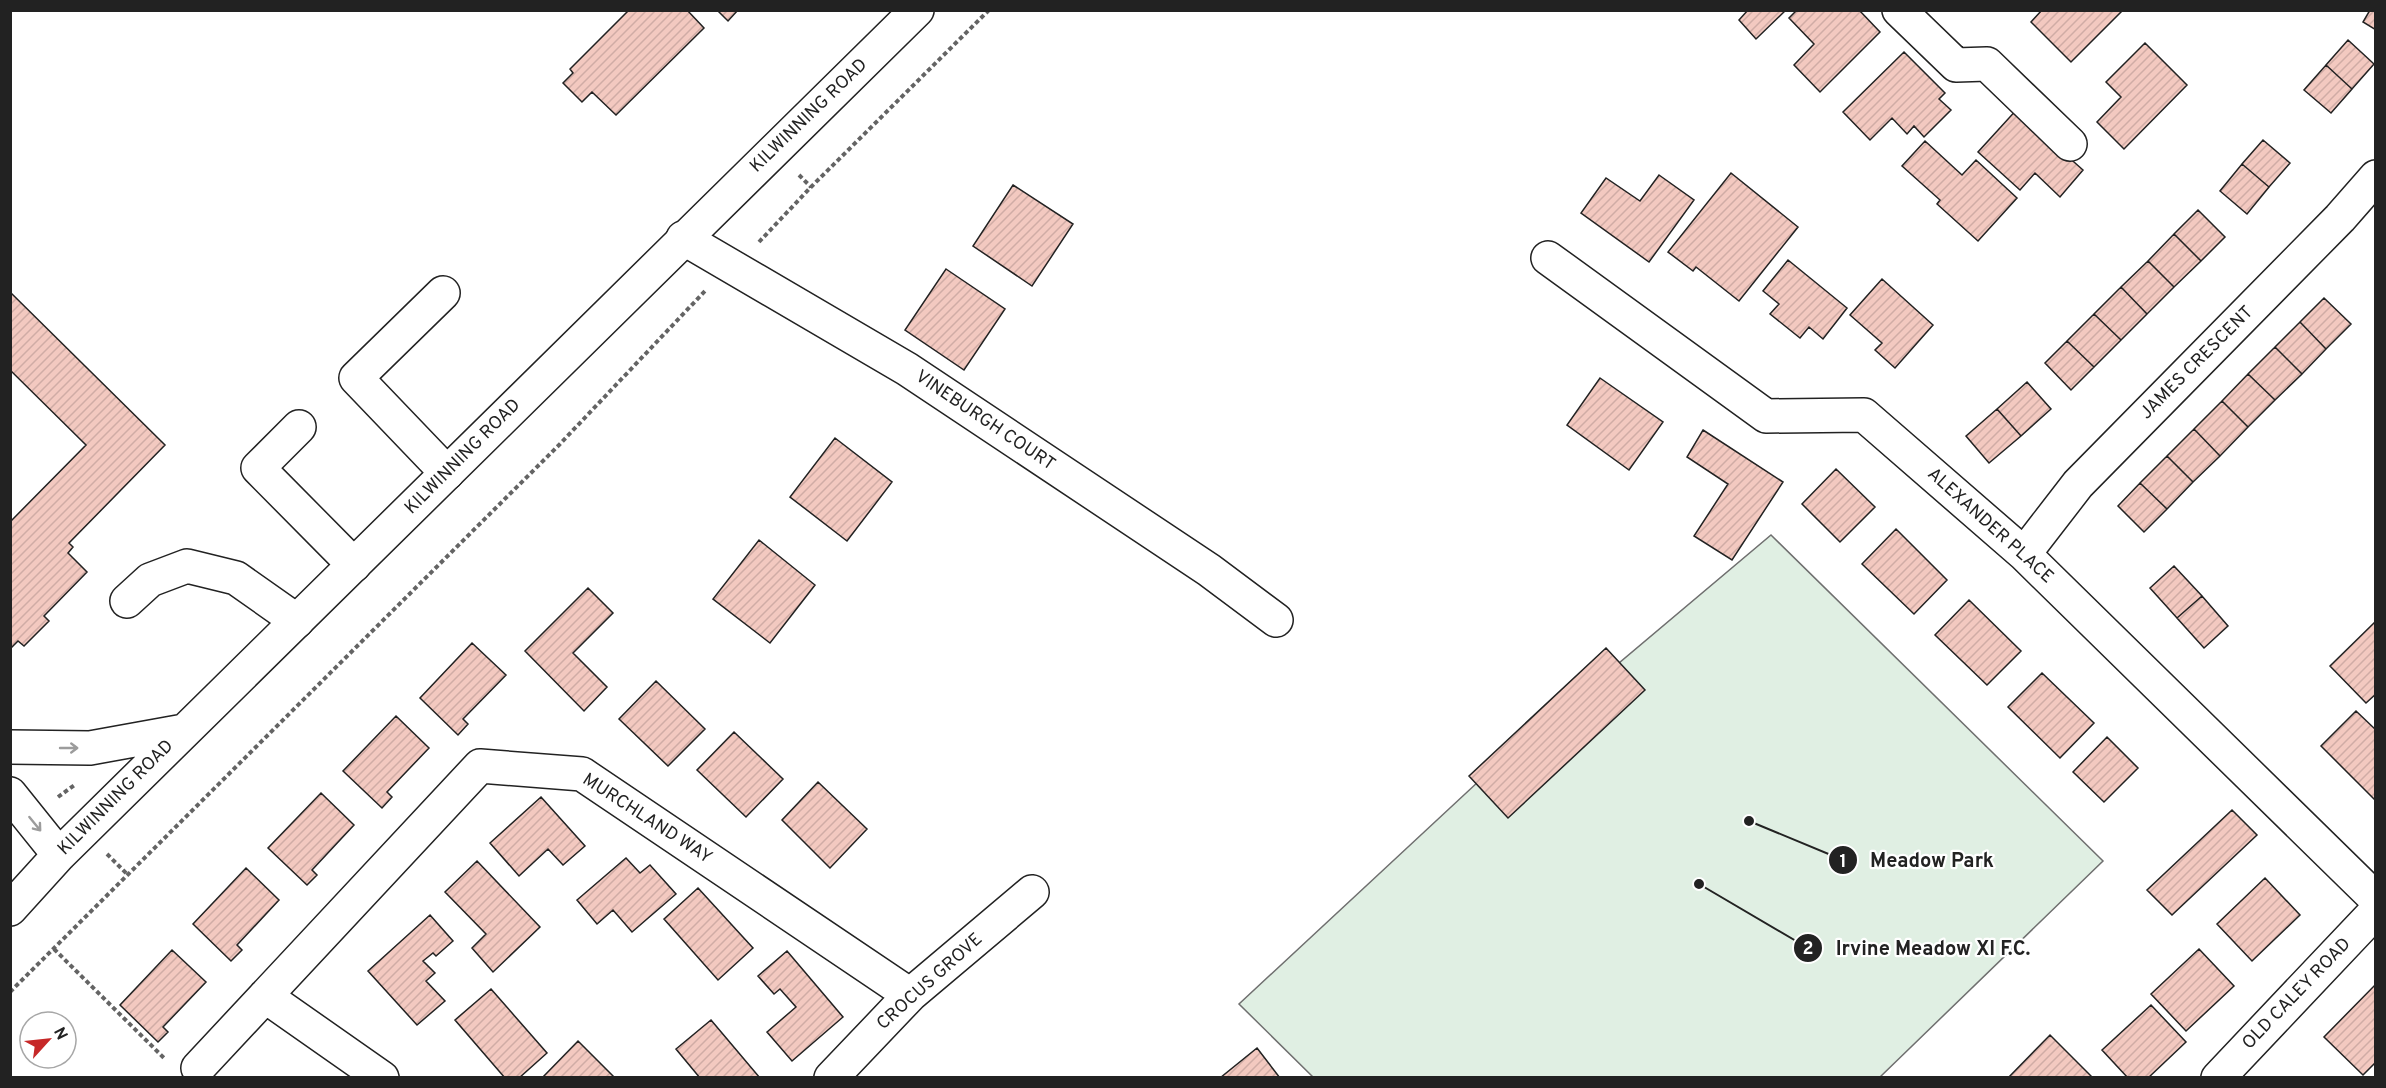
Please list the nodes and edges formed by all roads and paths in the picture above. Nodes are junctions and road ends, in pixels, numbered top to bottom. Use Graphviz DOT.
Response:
graph roads {
  1 [pos="917,10"];
  2 [pos="989,10"];
  3 [pos="1899,10"];
  4 [pos="2070,144"];
  5 [pos="2376,177"];
  6 [pos="683,238"];
  7 [pos="1548,258"];
  8 [pos="734,268"];
  9 [pos="443,293"];
  10 [pos="299,427"];
  11 [pos="447,473"];
  12 [pos="2024,554"];
  13 [pos="354,565"];
  14 [pos="127,601"];
  15 [pos="1276,620"];
  16 [pos="297,621"];
  17 [pos="184,731"];
  18 [pos="10,747"];
  19 [pos="10,794"];
  20 [pos="59,855"];
  21 [pos="1032,892"];
  22 [pos="2376,899"];
  23 [pos="11,907"];
  24 [pos="2376,911"];
  25 [pos="54,949"];
  26 [pos="10,992"];
  27 [pos="910,995"];
  28 [pos="265,996"];
  29 [pos="198,1068"];
  30 [pos="382,1077"];
  31 [pos="831,1077"];
  32 [pos="2218,1077"];
  1 -- 6 [label="street, KILWINNING ROAD"];
  2 -- 8 [label="path"];
  3 -- 4 [label="street"];
  5 -- 12 [label="street, JAMES CRESCENT"];
  6 -- 8 [label="street, VINEBURGH COURT"];
  6 -- 11 [label="street, KILWINNING ROAD"];
  7 -- 12 [label="street, ALEXANDER PLACE"];
  8 -- 15 [label="street, VINEBURGH COURT"];
  8 -- 25 [label="path"];
  9 -- 11 [label="street"];
  10 -- 13 [label="street"];
  11 -- 13 [label="street, KILWINNING ROAD"];
  12 -- 22 [label="street, ALEXANDER PLACE"];
  13 -- 16 [label="street, KILWINNING ROAD"];
  14 -- 16 [label="street"];
  16 -- 17 [label="street, KILWINNING ROAD"];
  18 -- 17 [label="street, one-way"];
  17 -- 20 [label="street, KILWINNING ROAD"];
  19 -- 20 [label="street, one-way"];
  20 -- 23 [label="street, KILWINNING ROAD"];
  21 -- 27 [label="street, CROCUS GROVE"];
  24 -- 32 [label="street, OLD CALEY ROAD"];
  25 -- 26 [label="path"];
  25 -- 29 [label="path"];
  27 -- 28 [label="street, MURCHLAND WAY"];
  27 -- 31 [label="street, CROCUS GROVE"];
  28 -- 29 [label="street, MURCHLAND WAY"];
  28 -- 30 [label="street"];
}
